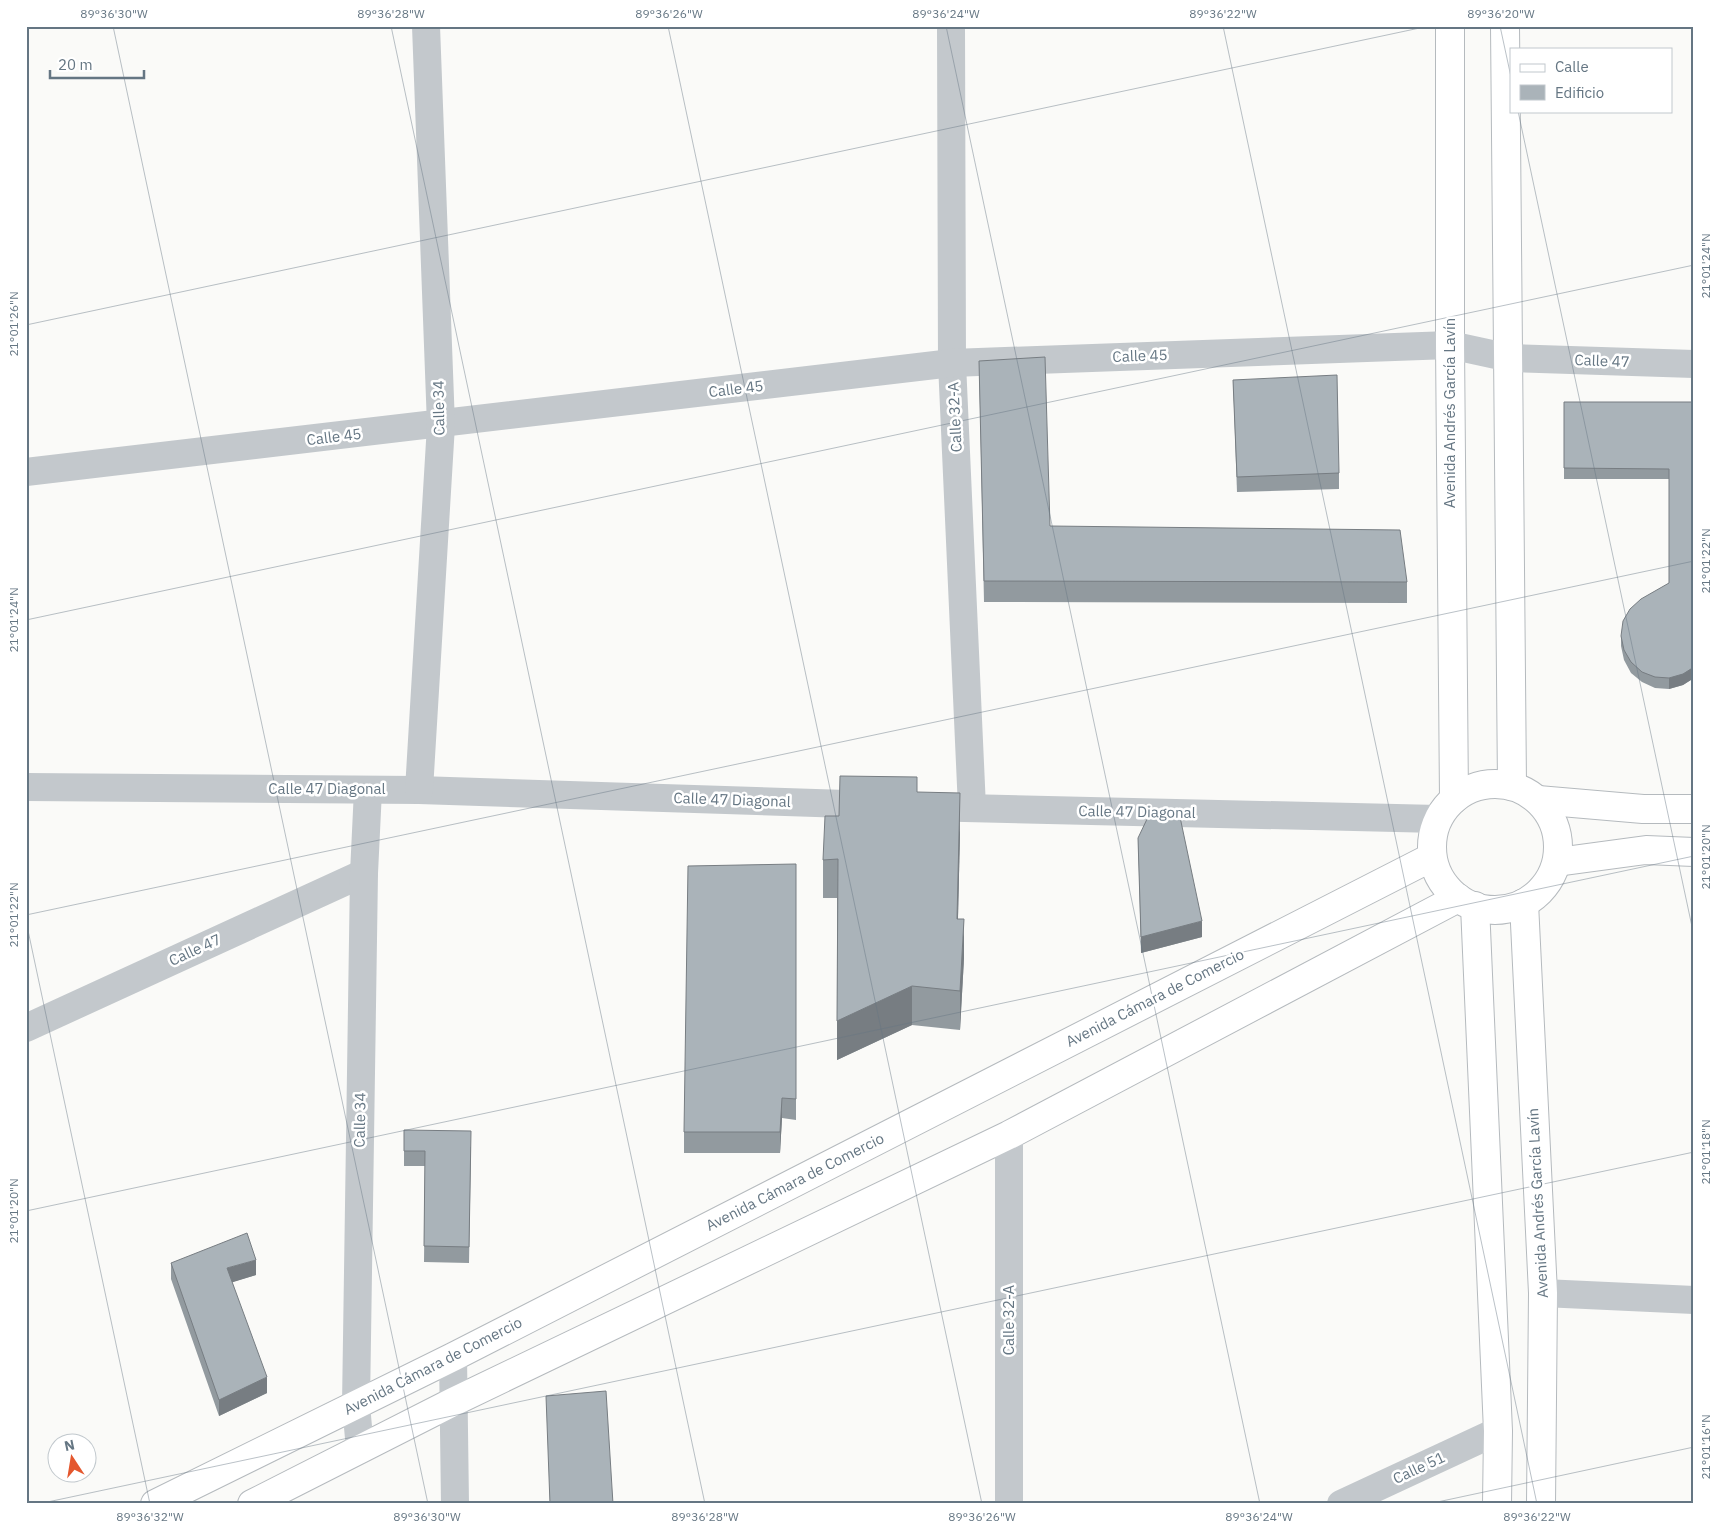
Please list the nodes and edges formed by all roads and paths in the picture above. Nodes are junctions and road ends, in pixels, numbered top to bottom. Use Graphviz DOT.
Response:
graph roads {
  1 [pos="426,26"];
  2 [pos="951,26"];
  3 [pos="1450,26"];
  4 [pos="1505,26"];
  5 [pos="1450,345"];
  6 [pos="1510,358"];
  7 [pos="952,363"];
  8 [pos="1694,364"];
  9 [pos="441,424"];
  10 [pos="26,472"];
  11 [pos="1512,786"];
  12 [pos="26,787"];
  13 [pos="368,790"];
  14 [pos="419,790"];
  15 [pos="1538,800"];
  16 [pos="972,808"];
  17 [pos="1446,809"];
  18 [pos="1694,810"];
  19 [pos="1694,852"];
  20 [pos="1432,857"];
  21 [pos="1556,862"];
  22 [pos="364,873"];
  23 [pos="1466,902"];
  24 [pos="1524,903"];
  25 [pos="26,1028"];
  26 [pos="1009,1136"];
  27 [pos="1543,1293"];
  28 [pos="1694,1300"];
  29 [pos="453,1357"];
  30 [pos="453,1402"];
  31 [pos="356,1405"];
  32 [pos="1498,1432"];
  33 [pos="360,1449"];
  34 [pos="155,1504"];
  35 [pos="252,1504"];
  36 [pos="455,1504"];
  37 [pos="1009,1504"];
  38 [pos="1341,1504"];
  39 [pos="1497,1504"];
  40 [pos="1541,1504"];
  1 -- 9 [label="street, Calle 34"];
  2 -- 7 [label="street, Calle 32-A"];
  3 -- 5 [label="main road, Avenida Andrés García Lavín"];
  4 -- 6 [label="main road"];
  5 -- 6 [label="street, Calle 45"];
  5 -- 7 [label="street, Calle 45"];
  5 -- 17 [label="main road, Avenida Andrés García Lavín"];
  6 -- 8 [label="street, Calle 47"];
  6 -- 11 [label="main road"];
  7 -- 9 [label="street, Calle 45"];
  7 -- 16 [label="street, Calle 32-A"];
  9 -- 10 [label="street, Calle 45"];
  9 -- 14 [label="street, Calle 34"];
  11 -- 15 [label="main road"];
  11 -- 17 [label="main road"];
  12 -- 13 [label="street, Calle 47 Diagonal"];
  13 -- 14 [label="street, Calle 47 Diagonal"];
  13 -- 22 [label="street, Calle 34"];
  14 -- 16 [label="street, Calle 47 Diagonal"];
  15 -- 18 [label="main road"];
  15 -- 21 [label="main road"];
  16 -- 17 [label="street, Calle 47 Diagonal"];
  17 -- 20 [label="main road"];
  19 -- 21 [label="main road"];
  20 -- 23 [label="main road"];
  20 -- 29 [label="main road, Avenida Cámara de Comercio"];
  21 -- 24 [label="main road"];
  22 -- 25 [label="street, Calle 47"];
  22 -- 31 [label="street, Calle 34"];
  23 -- 24 [label="main road"];
  23 -- 26 [label="main road"];
  23 -- 32 [label="main road"];
  24 -- 27 [label="main road, Avenida Andrés García Lavín"];
  26 -- 30 [label="main road"];
  26 -- 37 [label="street, Calle 32-A"];
  27 -- 28 [label="street"];
  27 -- 40 [label="main road, Avenida Andrés García Lavín"];
  29 -- 30 [label="street"];
  29 -- 31 [label="main road, Avenida Cámara de Comercio"];
  30 -- 33 [label="main road"];
  30 -- 36 [label="street"];
  31 -- 33 [label="street, Calle 34"];
  31 -- 34 [label="main road, Avenida Cámara de Comercio"];
  32 -- 38 [label="street, Calle 51"];
  32 -- 39 [label="main road"];
  33 -- 35 [label="main road"];
}
